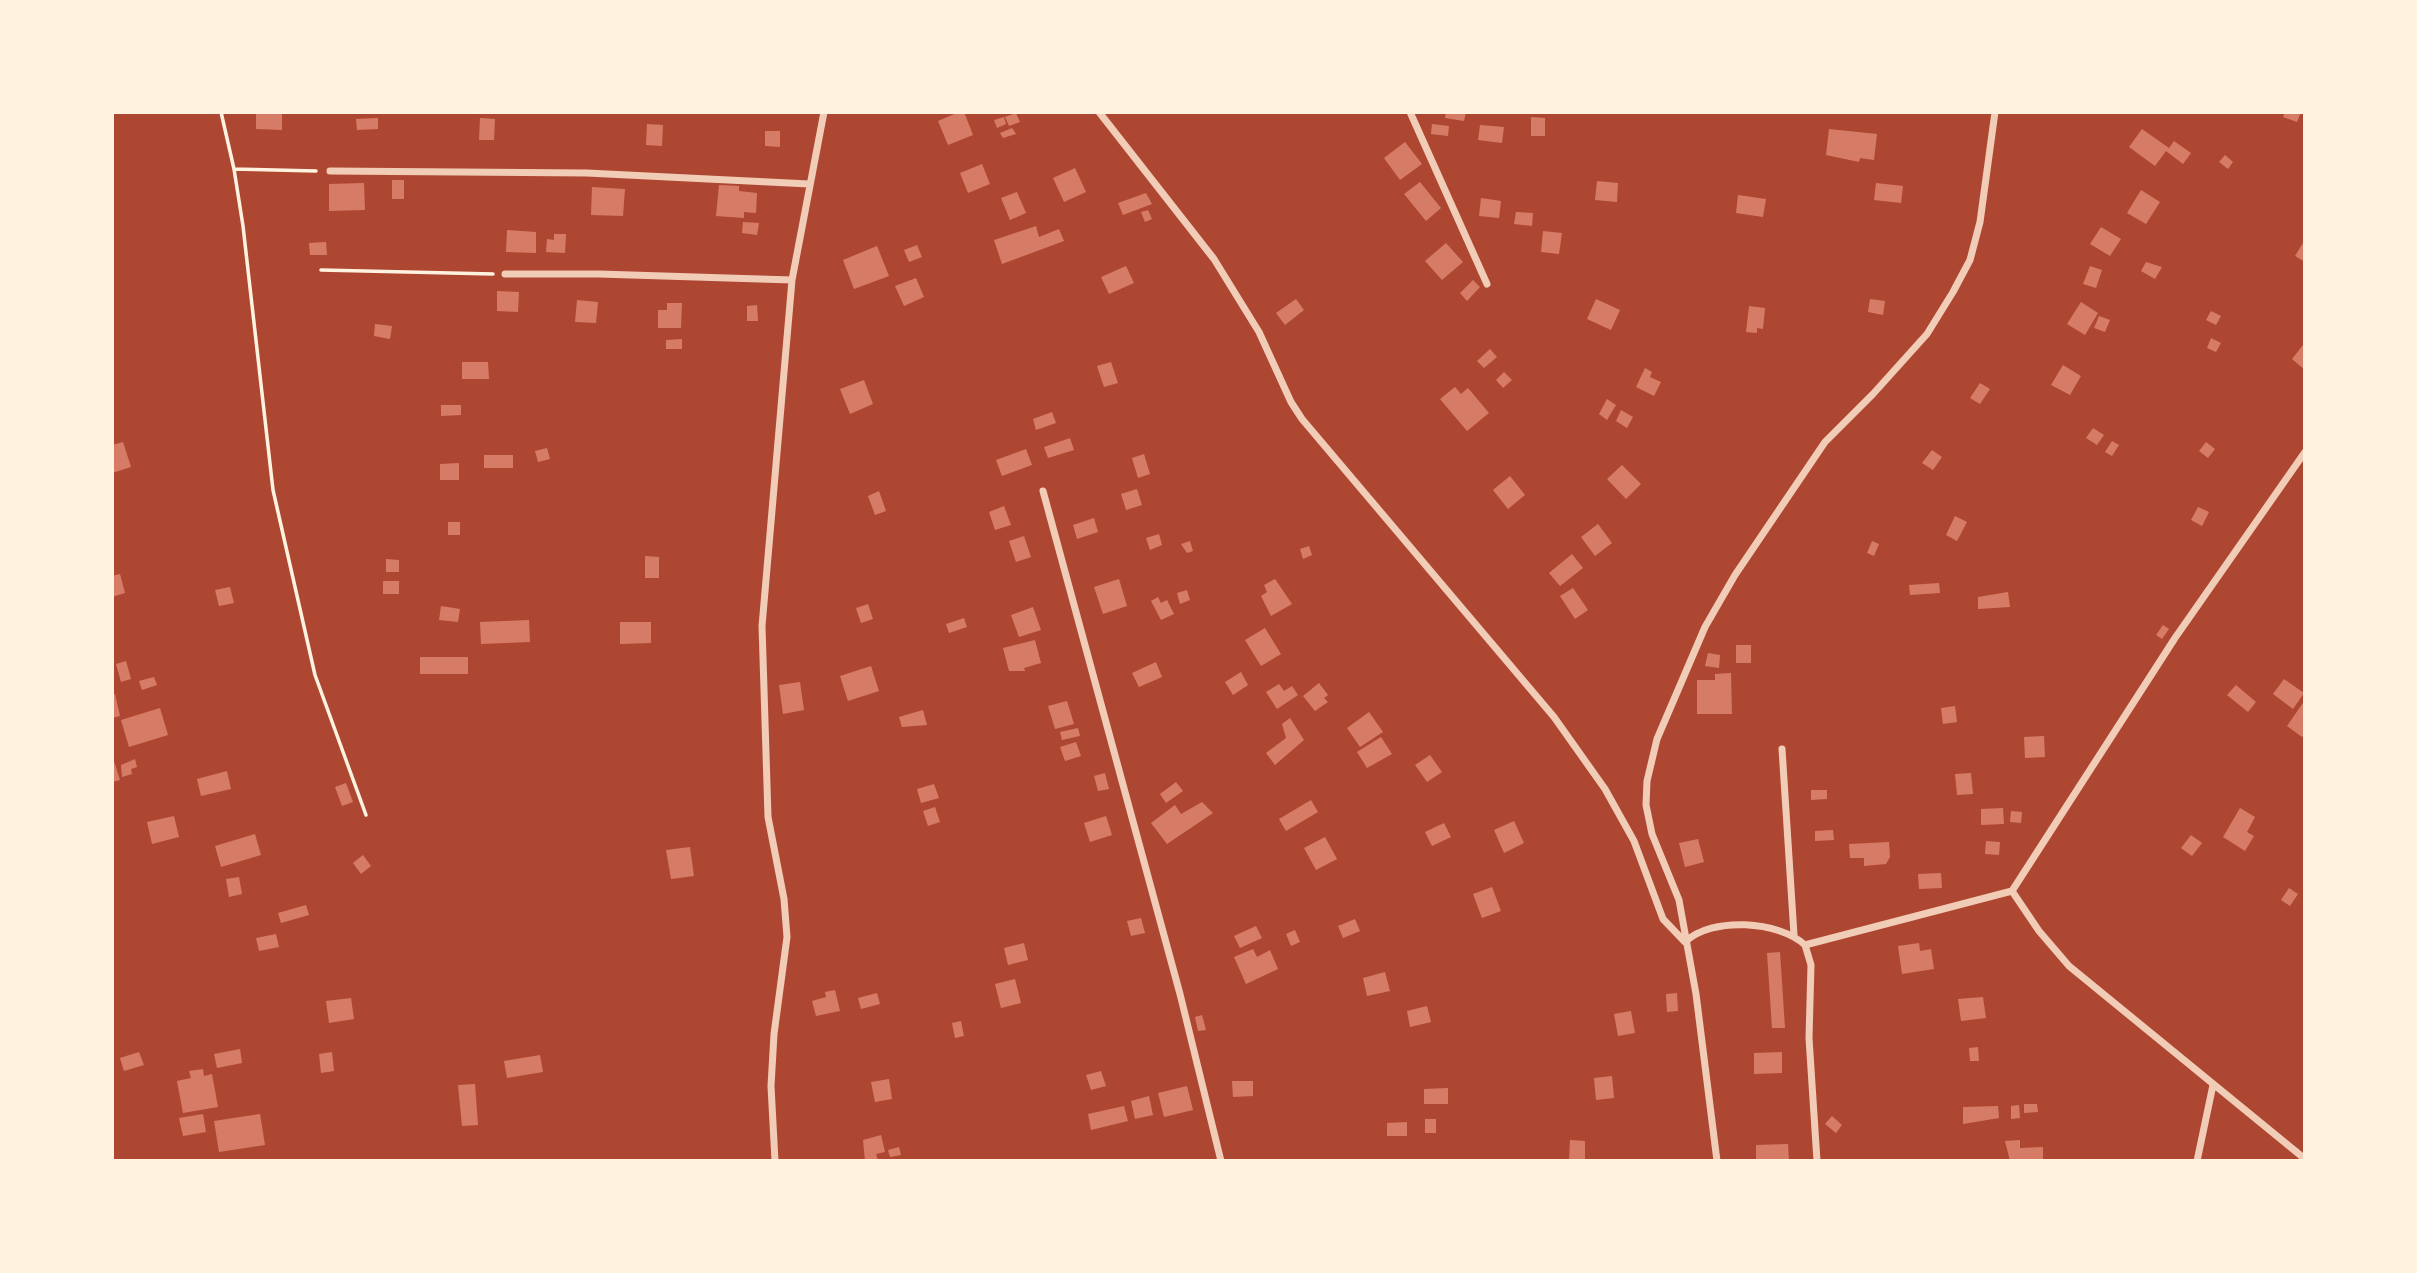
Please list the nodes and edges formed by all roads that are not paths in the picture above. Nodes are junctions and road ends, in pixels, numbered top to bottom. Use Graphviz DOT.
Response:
graph roads {
  1 [pos="824,112"];
  2 [pos="1099,112"];
  3 [pos="1410,112"];
  4 [pos="1995,112"];
  5 [pos="330,171"];
  6 [pos="809,184"];
  7 [pos="505,274"];
  8 [pos="792,280"];
  9 [pos="1487,284"];
  10 [pos="2305,452"];
  11 [pos="1043,491"];
  12 [pos="1782,749"];
  13 [pos="2012,891"];
  14 [pos="1794,935"];
  15 [pos="1685,942"];
  16 [pos="1805,945"];
  17 [pos="2213,1085"];
  18 [pos="2305,1160"];
  19 [pos="775,1161"];
  20 [pos="1221,1161"];
  21 [pos="1717,1161"];
  22 [pos="1817,1161"];
  23 [pos="2197,1161"];
  1 -- 6 [label="street"];
  2 -- 15 [label="street"];
  3 -- 9 [label="street"];
  4 -- 15 [label="street"];
  5 -- 6 [label="street"];
  6 -- 8 [label="street"];
  7 -- 8 [label="street"];
  8 -- 19 [label="street"];
  10 -- 13 [label="street"];
  11 -- 20 [label="street"];
  12 -- 14 [label="street"];
  13 -- 16 [label="street"];
  13 -- 17 [label="street"];
  14 -- 15 [label="street"];
  14 -- 16 [label="street"];
  15 -- 21 [label="street"];
  16 -- 22 [label="street"];
  17 -- 18 [label="street"];
  17 -- 23 [label="street"];
}
